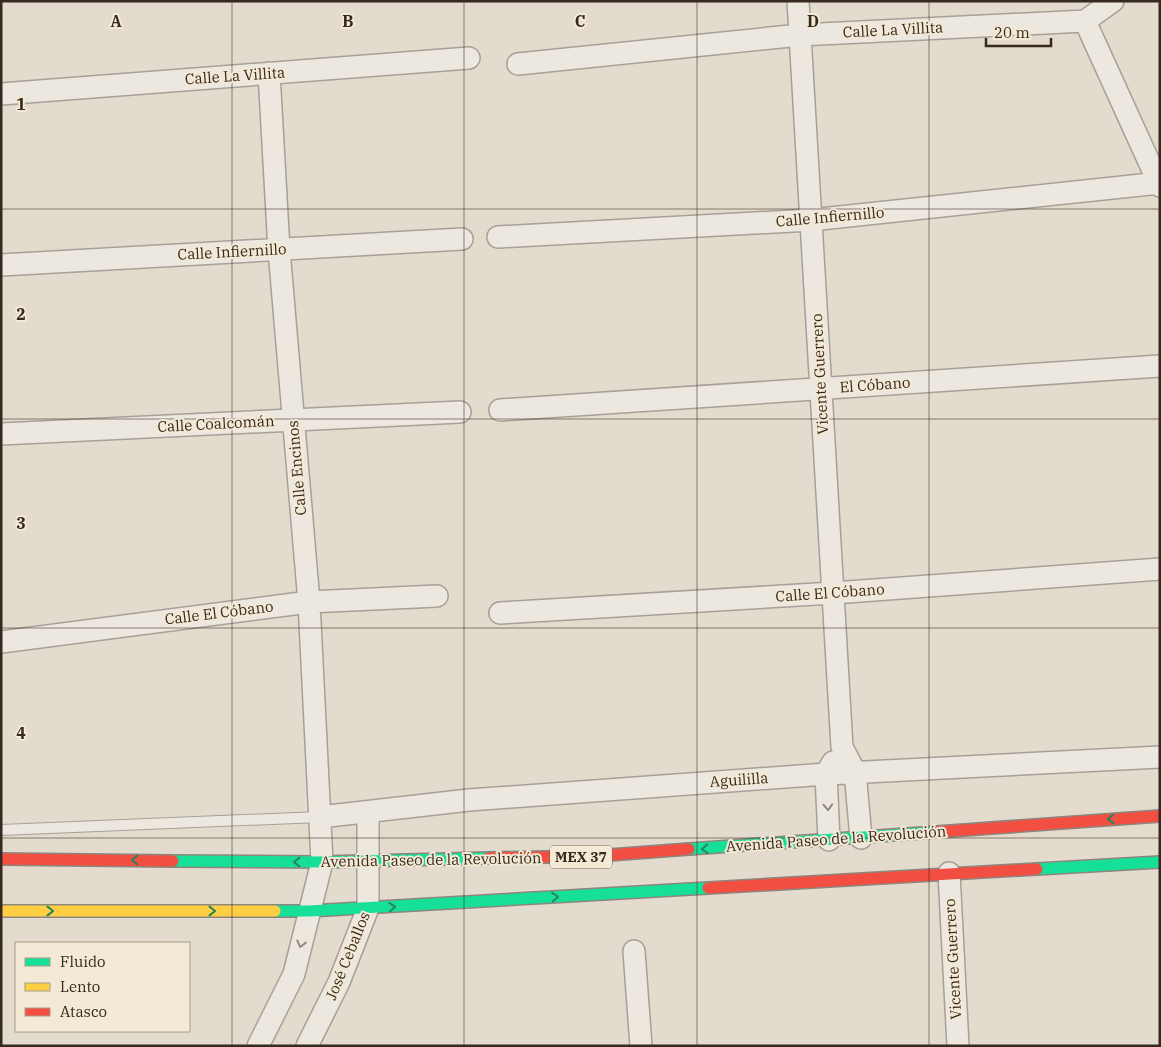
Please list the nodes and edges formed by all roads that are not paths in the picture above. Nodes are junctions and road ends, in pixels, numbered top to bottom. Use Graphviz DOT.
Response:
graph roads {
  1 [pos="798,1"];
  2 [pos="1113,1"];
  3 [pos="1085,21"];
  4 [pos="800,35"];
  5 [pos="469,58"];
  6 [pos="518,64"];
  7 [pos="269,73"];
  8 [pos="1,94"];
  9 [pos="1159,184"];
  10 [pos="811,220"];
  11 [pos="498,237"];
  12 [pos="462,239"];
  13 [pos="279,250"];
  14 [pos="1,265"];
  15 [pos="1160,366"];
  16 [pos="821,389"];
  17 [pos="500,410"];
  18 [pos="460,412"];
  19 [pos="293,421"];
  20 [pos="1,434"];
  21 [pos="1160,570"];
  22 [pos="833,593"];
  23 [pos="437,596"];
  24 [pos="309,602"];
  25 [pos="500,613"];
  26 [pos="1,642"];
  27 [pos="842,747"];
  28 [pos="1160,757"];
  29 [pos="854,772"];
  30 [pos="826,774"];
  31 [pos="368,812"];
  32 [pos="1160,816"];
  33 [pos="320,817"];
  34 [pos="1,830"];
  35 [pos="861,838"];
  36 [pos="816,844"];
  37 [pos="1,859"];
  38 [pos="368,861"];
  39 [pos="322,862"];
  40 [pos="1160,862"];
  41 [pos="949,873"];
  42 [pos="368,908"];
  43 [pos="1,911"];
  44 [pos="309,911"];
  45 [pos="634,952"];
  46 [pos="258,1046"];
  47 [pos="307,1046"];
  48 [pos="640,1046"];
  49 [pos="958,1046"];
  1 -- 4 [label="street, Vicente Guerrero"];
  2 -- 3 [label="street"];
  3 -- 4 [label="street, Calle La Villita"];
  3 -- 9 [label="street"];
  4 -- 6 [label="street, Calle La Villita"];
  4 -- 10 [label="street, Vicente Guerrero"];
  5 -- 7 [label="street, Calle La Villita"];
  7 -- 8 [label="street, Calle La Villita"];
  7 -- 13 [label="street, Calle Encinos"];
  9 -- 10 [label="street, Calle Infiernillo"];
  10 -- 11 [label="street, Calle Infiernillo"];
  10 -- 16 [label="street, Vicente Guerrero"];
  12 -- 13 [label="street, Calle Infiernillo"];
  13 -- 14 [label="street, Calle Infiernillo"];
  13 -- 19 [label="street, Calle Encinos"];
  15 -- 16 [label="street, El Cóbano"];
  16 -- 17 [label="street, El Cóbano"];
  16 -- 22 [label="street, Vicente Guerrero"];
  18 -- 19 [label="street, Calle Coalcomán"];
  19 -- 20 [label="street, Calle Coalcomán"];
  19 -- 24 [label="street, Calle Encinos"];
  21 -- 22 [label="street, Calle El Cóbano"];
  22 -- 25 [label="street, Calle El Cóbano"];
  22 -- 27 [label="street, Vicente Guerrero"];
  23 -- 24 [label="street, Calle El Cóbano"];
  24 -- 26 [label="street, Calle El Cóbano"];
  24 -- 33 [label="street, Calle Encinos"];
  27 -- 29 [label="street, Vicente Guerrero"];
  27 -- 30 [label="street"];
  28 -- 29 [label="street, Aguililla"];
  29 -- 30 [label="street, Aguililla"];
  29 -- 35 [label="street, Vicente Guerrero"];
  30 -- 31 [label="street, Aguililla"];
  30 -- 36 [label="street, one-way"];
  31 -- 33 [label="street, Aguililla"];
  31 -- 38 [label="street, José Ceballos"];
  32 -- 35 [label="main road, Avenida Paseo de la Revolución / MEX 37, one-way"];
  33 -- 34 [label="lane"];
  33 -- 39 [label="street, Calle Encinos"];
  35 -- 36 [label="main road, Avenida Paseo de la Revolución / MEX 37"];
  36 -- 38 [label="main road, Avenida Paseo de la Revolución / MEX 37, one-way"];
  39 -- 37 [label="main road, Avenida Paseo de la Revolución / MEX 37, one-way"];
  38 -- 39 [label="main road, Avenida Paseo de la Revolución / MEX 37"];
  38 -- 42 [label="street, José Ceballos"];
  39 -- 44 [label="street"];
  40 -- 41 [label="main road"];
  42 -- 41 [label="main road, one-way"];
  41 -- 49 [label="street, Vicente Guerrero"];
  42 -- 44 [label="main road"];
  42 -- 47 [label="street, José Ceballos"];
  43 -- 44 [label="main road, one-way"];
  44 -- 46 [label="street, one-way"];
  45 -- 48 [label="street"];
}
